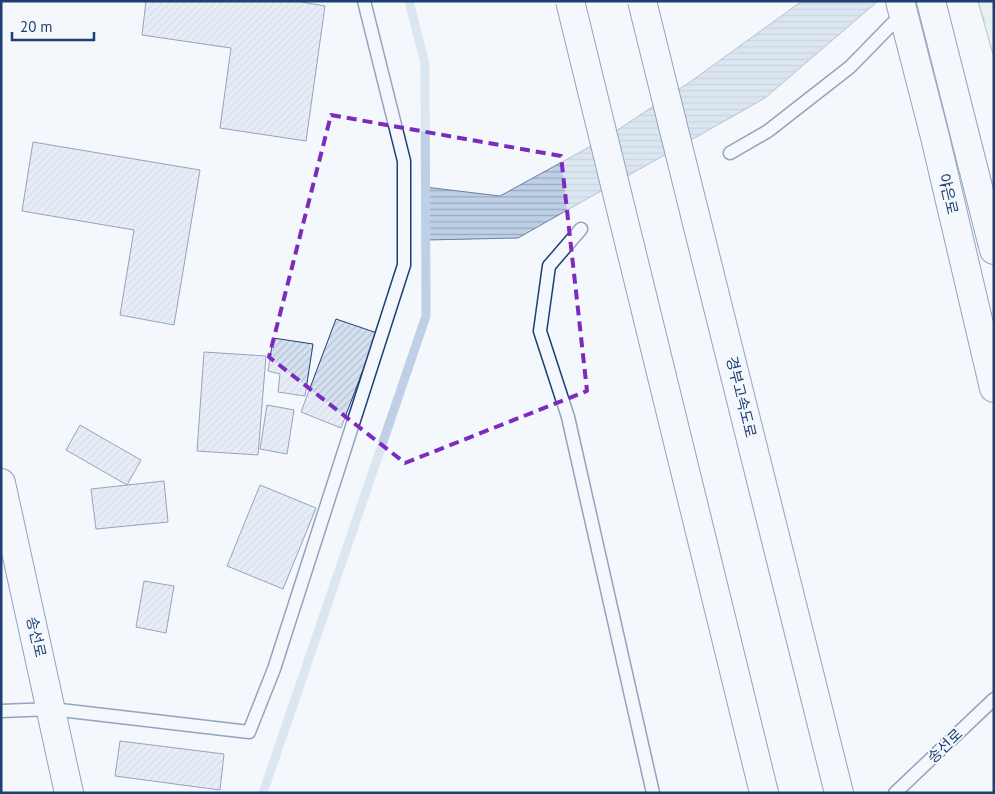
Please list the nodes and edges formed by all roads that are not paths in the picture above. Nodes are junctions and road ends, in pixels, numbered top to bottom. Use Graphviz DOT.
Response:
graph roads {
  1 [pos="364,1"];
  2 [pos="570,1"];
  3 [pos="642,1"];
  4 [pos="931,1"];
  5 [pos="897,12"];
  6 [pos="730,153"];
  7 [pos="581,229"];
  8 [pos="994,250"];
  9 [pos="994,388"];
  10 [pos="1,482"];
  11 [pos="994,699"];
  12 [pos="52,709"];
  13 [pos="1,711"];
  14 [pos="69,793"];
  15 [pos="654,793"];
  16 [pos="764,793"];
  17 [pos="839,793"];
  18 [pos="895,793"];
  1 -- 12 [label="lane"];
  2 -- 16 [label="main road, bridge"];
  3 -- 17 [label="main road, 경부고속도로, bridge"];
  4 -- 8 [label="main road, 야은로"];
  5 -- 6 [label="lane"];
  5 -- 9 [label="main road, 야은로"];
  7 -- 15 [label="lane"];
  10 -- 12 [label="main road, 송선로"];
  11 -- 18 [label="lane, 송선로"];
  12 -- 13 [label="lane"];
  12 -- 14 [label="main road, 송선로"];
}
